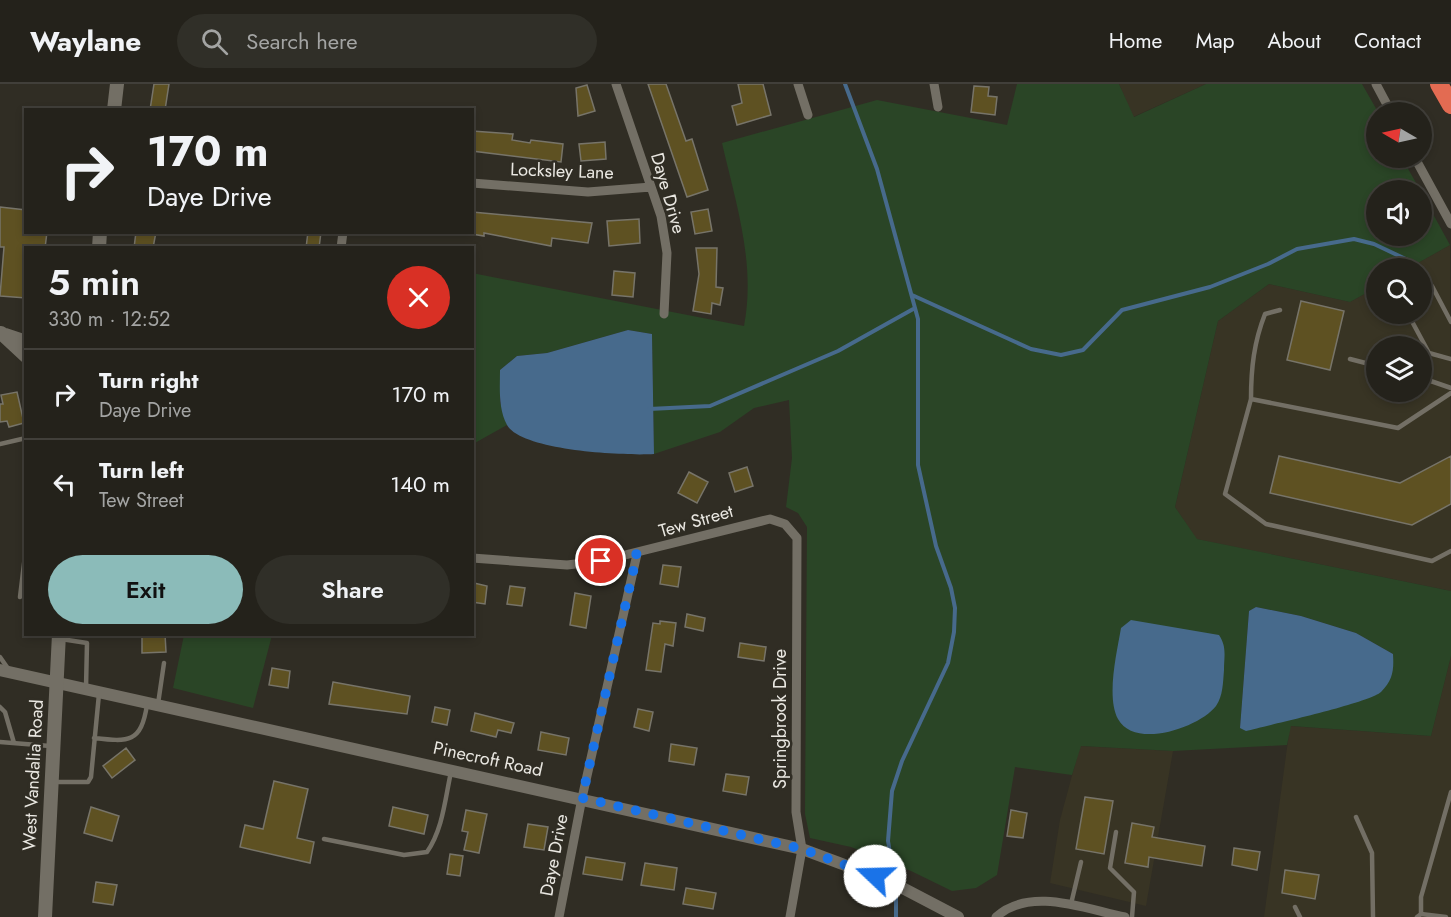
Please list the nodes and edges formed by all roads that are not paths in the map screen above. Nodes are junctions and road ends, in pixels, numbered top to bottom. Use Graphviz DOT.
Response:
graph roads {
  1 [pos="117,84"];
  2 [pos="616,84"];
  3 [pos="798,84"];
  4 [pos="934,84"];
  5 [pos="1376,84"];
  6 [pos="1438,84"];
  7 [pos="1386,102"];
  8 [pos="1451,105"];
  9 [pos="938,107"];
  10 [pos="114,108"];
  11 [pos="808,115"];
  12 [pos="1420,168"];
  13 [pos="474,183"];
  14 [pos="651,187"];
  15 [pos="1451,224"];
  16 [pos="1432,286"];
  17 [pos="1280,310"];
  18 [pos="664,314"];
  19 [pos="1451,322"];
  20 [pos="1413,324"];
  21 [pos="0,333"];
  22 [pos="24,341"];
  23 [pos="24,354"];
  24 [pos="1350,359"];
  25 [pos="1451,359"];
  26 [pos="1366,363"];
  27 [pos="1432,382"];
  28 [pos="1451,391"];
  29 [pos="1251,399"];
  30 [pos="24,438"];
  31 [pos="0,444"];
  32 [pos="785,524"];
  33 [pos="1451,552"];
  34 [pos="637,554"];
  35 [pos="474,558"];
  36 [pos="24,564"];
  37 [pos="20,597"];
  38 [pos="89,636"];
  39 [pos="59,637"];
  40 [pos="87,643"];
  41 [pos="0,657"];
  42 [pos="164,663"];
  43 [pos="5,671"];
  44 [pos="56,682"];
  45 [pos="86,688"];
  46 [pos="100,691"];
  47 [pos="153,703"];
  48 [pos="0,707"];
  49 [pos="94,738"];
  50 [pos="0,742"];
  51 [pos="14,743"];
  52 [pos="53,746"];
  53 [pos="452,769"];
  54 [pos="51,781"];
  55 [pos="1451,792"];
  56 [pos="582,798"];
  57 [pos="1356,817"];
  58 [pos="1116,832"];
  59 [pos="324,839"];
  60 [pos="802,849"];
  61 [pos="1081,862"];
  62 [pos="1071,906"];
  63 [pos="1295,907"];
  64 [pos="1419,915"];
  65 [pos="45,917"];
  66 [pos="559,917"];
  67 [pos="790,917"];
  68 [pos="958,917"];
  69 [pos="996,917"];
  70 [pos="1125,917"];
  71 [pos="1132,917"];
  72 [pos="1300,917"];
  73 [pos="1373,917"];
  74 [pos="1446,917"];
  1 -- 10 [label="main road"];
  2 -- 14 [label="street, Daye Drive"];
  3 -- 11 [label="street"];
  4 -- 9 [label="street"];
  5 -- 7 [label="street"];
  6 -- 8 [label="highway"];
  12 -- 15 [label="street"];
  13 -- 14 [label="street, Locksley Lane"];
  14 -- 18 [label="street, Daye Drive"];
  16 -- 19 [label="lane"];
  17 -- 29 [label="lane"];
  20 -- 25 [label="lane"];
  21 -- 22 [label="main road"];
  21 -- 23 [label="main road"];
  24 -- 26 [label="lane"];
  27 -- 28 [label="lane"];
  28 -- 29 [label="lane"];
  29 -- 33 [label="lane"];
  30 -- 31 [label="lane"];
  32 -- 34 [label="street, Tew Street"];
  32 -- 60 [label="street, Springbrook Drive"];
  34 -- 35 [label="street, Tew Street"];
  34 -- 56 [label="street, Daye Drive"];
  36 -- 37 [label="lane"];
  38 -- 40 [label="lane"];
  39 -- 40 [label="lane"];
  39 -- 44 [label="main road, West Vandalia Road"];
  40 -- 45 [label="lane"];
  41 -- 43 [label="lane"];
  42 -- 47 [label="lane"];
  43 -- 44 [label="street, Pinecroft Road"];
  44 -- 45 [label="street, Pinecroft Road"];
  44 -- 52 [label="main road, West Vandalia Road"];
  45 -- 46 [label="street, Pinecroft Road"];
  46 -- 47 [label="street, Pinecroft Road"];
  46 -- 49 [label="lane"];
  47 -- 49 [label="lane"];
  47 -- 53 [label="street, Pinecroft Road"];
  48 -- 51 [label="lane"];
  49 -- 54 [label="lane"];
  50 -- 51 [label="lane"];
  51 -- 52 [label="lane"];
  52 -- 54 [label="main road, West Vandalia Road"];
  53 -- 56 [label="street, Pinecroft Road"];
  53 -- 59 [label="lane"];
  54 -- 65 [label="main road, West Vandalia Road"];
  55 -- 64 [label="lane"];
  56 -- 60 [label="street, Pinecroft Road"];
  56 -- 66 [label="street, Daye Drive"];
  57 -- 73 [label="lane"];
  58 -- 71 [label="lane"];
  60 -- 67 [label="street, Springbrook Drive"];
  60 -- 68 [label="street, Pinecroft Road"];
  61 -- 62 [label="lane"];
  62 -- 69 [label="street"];
  62 -- 70 [label="street"];
  63 -- 72 [label="lane"];
  64 -- 74 [label="lane"];
}
